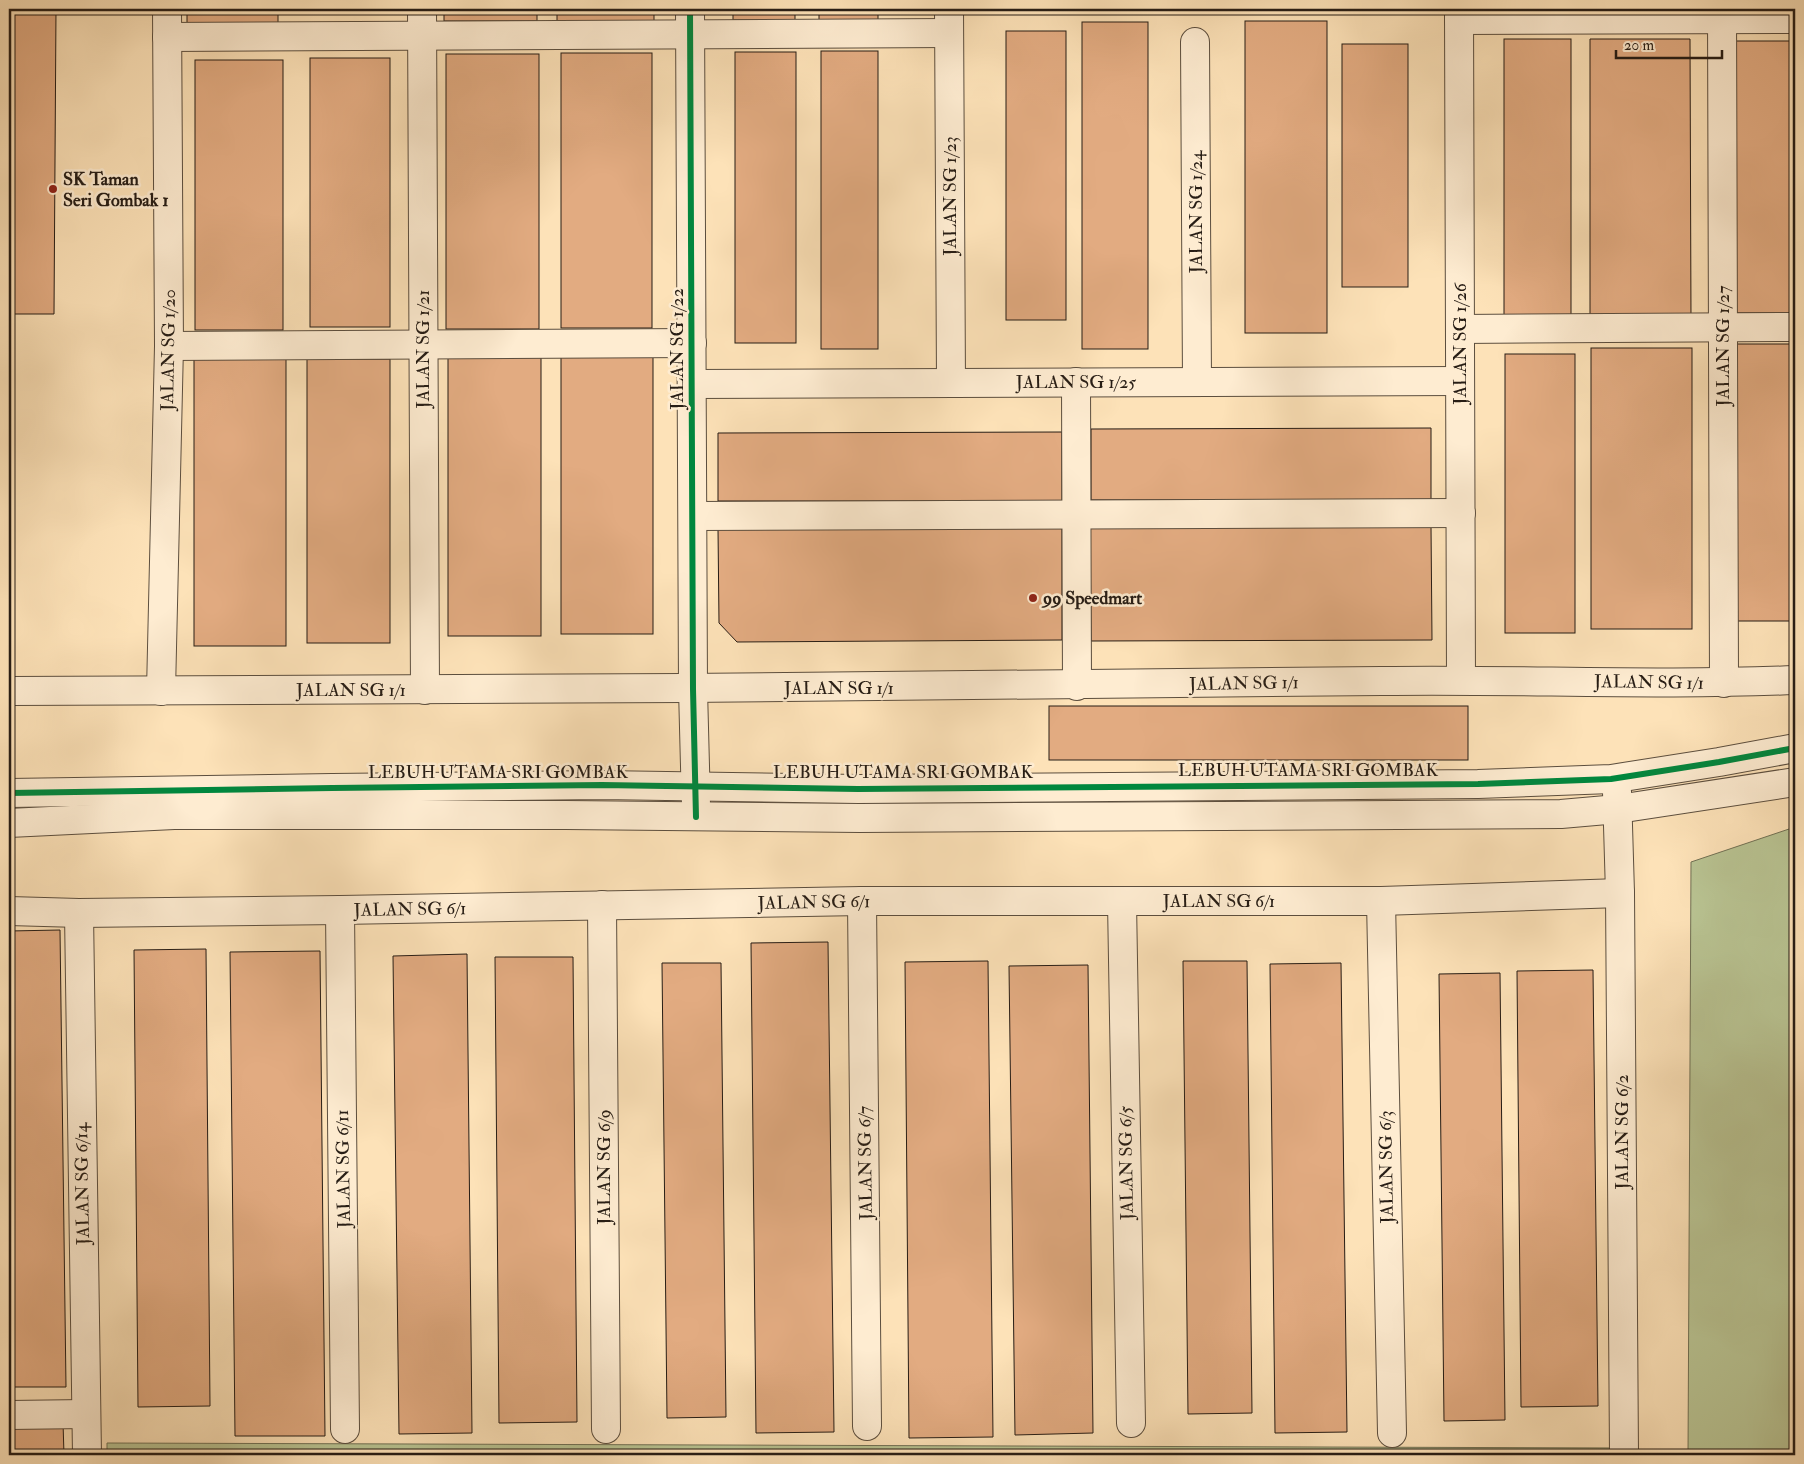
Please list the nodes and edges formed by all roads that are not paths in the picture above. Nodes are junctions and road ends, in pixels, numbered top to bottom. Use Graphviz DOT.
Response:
graph roads {
  1 [pos="167,9"];
  2 [pos="422,9"];
  3 [pos="1459,14"];
  4 [pos="1723,14"];
  5 [pos="1795,19"];
  6 [pos="690,21"];
  7 [pos="949,21"];
  8 [pos="422,35"];
  9 [pos="167,36"];
  10 [pos="1195,42"];
  11 [pos="1795,327"];
  12 [pos="1723,328"];
  13 [pos="1460,329"];
  14 [pos="692,344"];
  15 [pos="423,345"];
  16 [pos="169,346"];
  17 [pos="1460,381"];
  18 [pos="951,382"];
  19 [pos="1076,382"];
  20 [pos="1196,382"];
  21 [pos="692,384"];
  22 [pos="1461,513"];
  23 [pos="1076,514"];
  24 [pos="693,516"];
  25 [pos="1461,680"];
  26 [pos="1795,680"];
  27 [pos="1724,683"];
  28 [pos="1076,686"];
  29 [pos="694,689"];
  30 [pos="424,690"];
  31 [pos="9,691"];
  32 [pos="161,691"];
  33 [pos="1795,748"];
  34 [pos="1616,778"];
  35 [pos="1795,782"];
  36 [pos="695,786"];
  37 [pos="9,794"];
  38 [pos="1618,810"];
  39 [pos="696,817"];
  40 [pos="9,823"];
  41 [pos="1620,894"];
  42 [pos="862,901"];
  43 [pos="1381,901"];
  44 [pos="1122,902"];
  45 [pos="602,905"];
  46 [pos="340,910"];
  47 [pos="9,911"];
  48 [pos="79,913"];
  49 [pos="86,1414"];
  50 [pos="9,1415"];
  51 [pos="1131,1423"];
  52 [pos="867,1426"];
  53 [pos="345,1429"];
  54 [pos="606,1429"];
  55 [pos="1392,1433"];
  56 [pos="87,1455"];
  57 [pos="1624,1455"];
  1 -- 9 [label="street, JALAN SG 1/20"];
  2 -- 8 [label="street, JALAN SG 1/21"];
  3 -- 4 [label="street"];
  3 -- 13 [label="street, JALAN SG 1/26"];
  4 -- 5 [label="street"];
  4 -- 12 [label="street, JALAN SG 1/27"];
  6 -- 7 [label="street"];
  6 -- 8 [label="street"];
  6 -- 14 [label="street, JALAN SG 1/22"];
  7 -- 18 [label="street, JALAN SG 1/23"];
  8 -- 9 [label="street"];
  8 -- 15 [label="street, JALAN SG 1/21"];
  9 -- 16 [label="street, JALAN SG 1/20"];
  10 -- 20 [label="street, JALAN SG 1/24"];
  11 -- 12 [label="street"];
  12 -- 13 [label="street"];
  12 -- 27 [label="street, JALAN SG 1/27"];
  13 -- 17 [label="street, JALAN SG 1/26"];
  14 -- 15 [label="street"];
  14 -- 21 [label="street, JALAN SG 1/22"];
  15 -- 16 [label="street"];
  15 -- 30 [label="street, JALAN SG 1/21"];
  16 -- 32 [label="street, JALAN SG 1/20"];
  17 -- 20 [label="street, JALAN SG 1/25"];
  17 -- 22 [label="street, JALAN SG 1/26"];
  18 -- 19 [label="street, JALAN SG 1/25"];
  18 -- 21 [label="street, JALAN SG 1/25"];
  19 -- 20 [label="street, JALAN SG 1/25"];
  19 -- 23 [label="street"];
  21 -- 24 [label="street, JALAN SG 1/22"];
  22 -- 23 [label="street"];
  22 -- 25 [label="street, JALAN SG 1/26"];
  23 -- 24 [label="street"];
  23 -- 28 [label="street"];
  24 -- 29 [label="street, JALAN SG 1/22"];
  25 -- 27 [label="street, JALAN SG 1/1"];
  25 -- 28 [label="street, JALAN SG 1/1"];
  26 -- 27 [label="street, JALAN SG 1/1"];
  28 -- 29 [label="street, JALAN SG 1/1"];
  29 -- 30 [label="street, JALAN SG 1/1"];
  29 -- 36 [label="street"];
  30 -- 32 [label="street, JALAN SG 1/1"];
  31 -- 32 [label="street, JALAN SG 1/1"];
  33 -- 34 [label="street, LEBUH UTAMA SRI GOMBAK"];
  34 -- 36 [label="street, LEBUH UTAMA SRI GOMBAK"];
  34 -- 38 [label="street, JALAN SG 6/2"];
  35 -- 38 [label="street"];
  36 -- 37 [label="street, LEBUH UTAMA SRI GOMBAK"];
  36 -- 39 [label="street"];
  38 -- 39 [label="street"];
  38 -- 41 [label="street, JALAN SG 6/2"];
  39 -- 40 [label="street"];
  41 -- 43 [label="street, JALAN SG 6/1"];
  41 -- 57 [label="street, JALAN SG 6/2"];
  42 -- 44 [label="street, JALAN SG 6/1"];
  42 -- 45 [label="street, JALAN SG 6/1"];
  42 -- 52 [label="street, JALAN SG 6/7"];
  43 -- 44 [label="street, JALAN SG 6/1"];
  43 -- 55 [label="street, JALAN SG 6/3"];
  44 -- 51 [label="street, JALAN SG 6/5"];
  45 -- 46 [label="street, JALAN SG 6/1"];
  45 -- 54 [label="street, JALAN SG 6/9"];
  46 -- 48 [label="street, JALAN SG 6/1"];
  46 -- 53 [label="street, JALAN SG 6/11"];
  47 -- 48 [label="street, JALAN SG 6/1"];
  48 -- 49 [label="street, JALAN SG 6/14"];
  49 -- 50 [label="street"];
  49 -- 56 [label="street, JALAN SG 6/14"];
}
